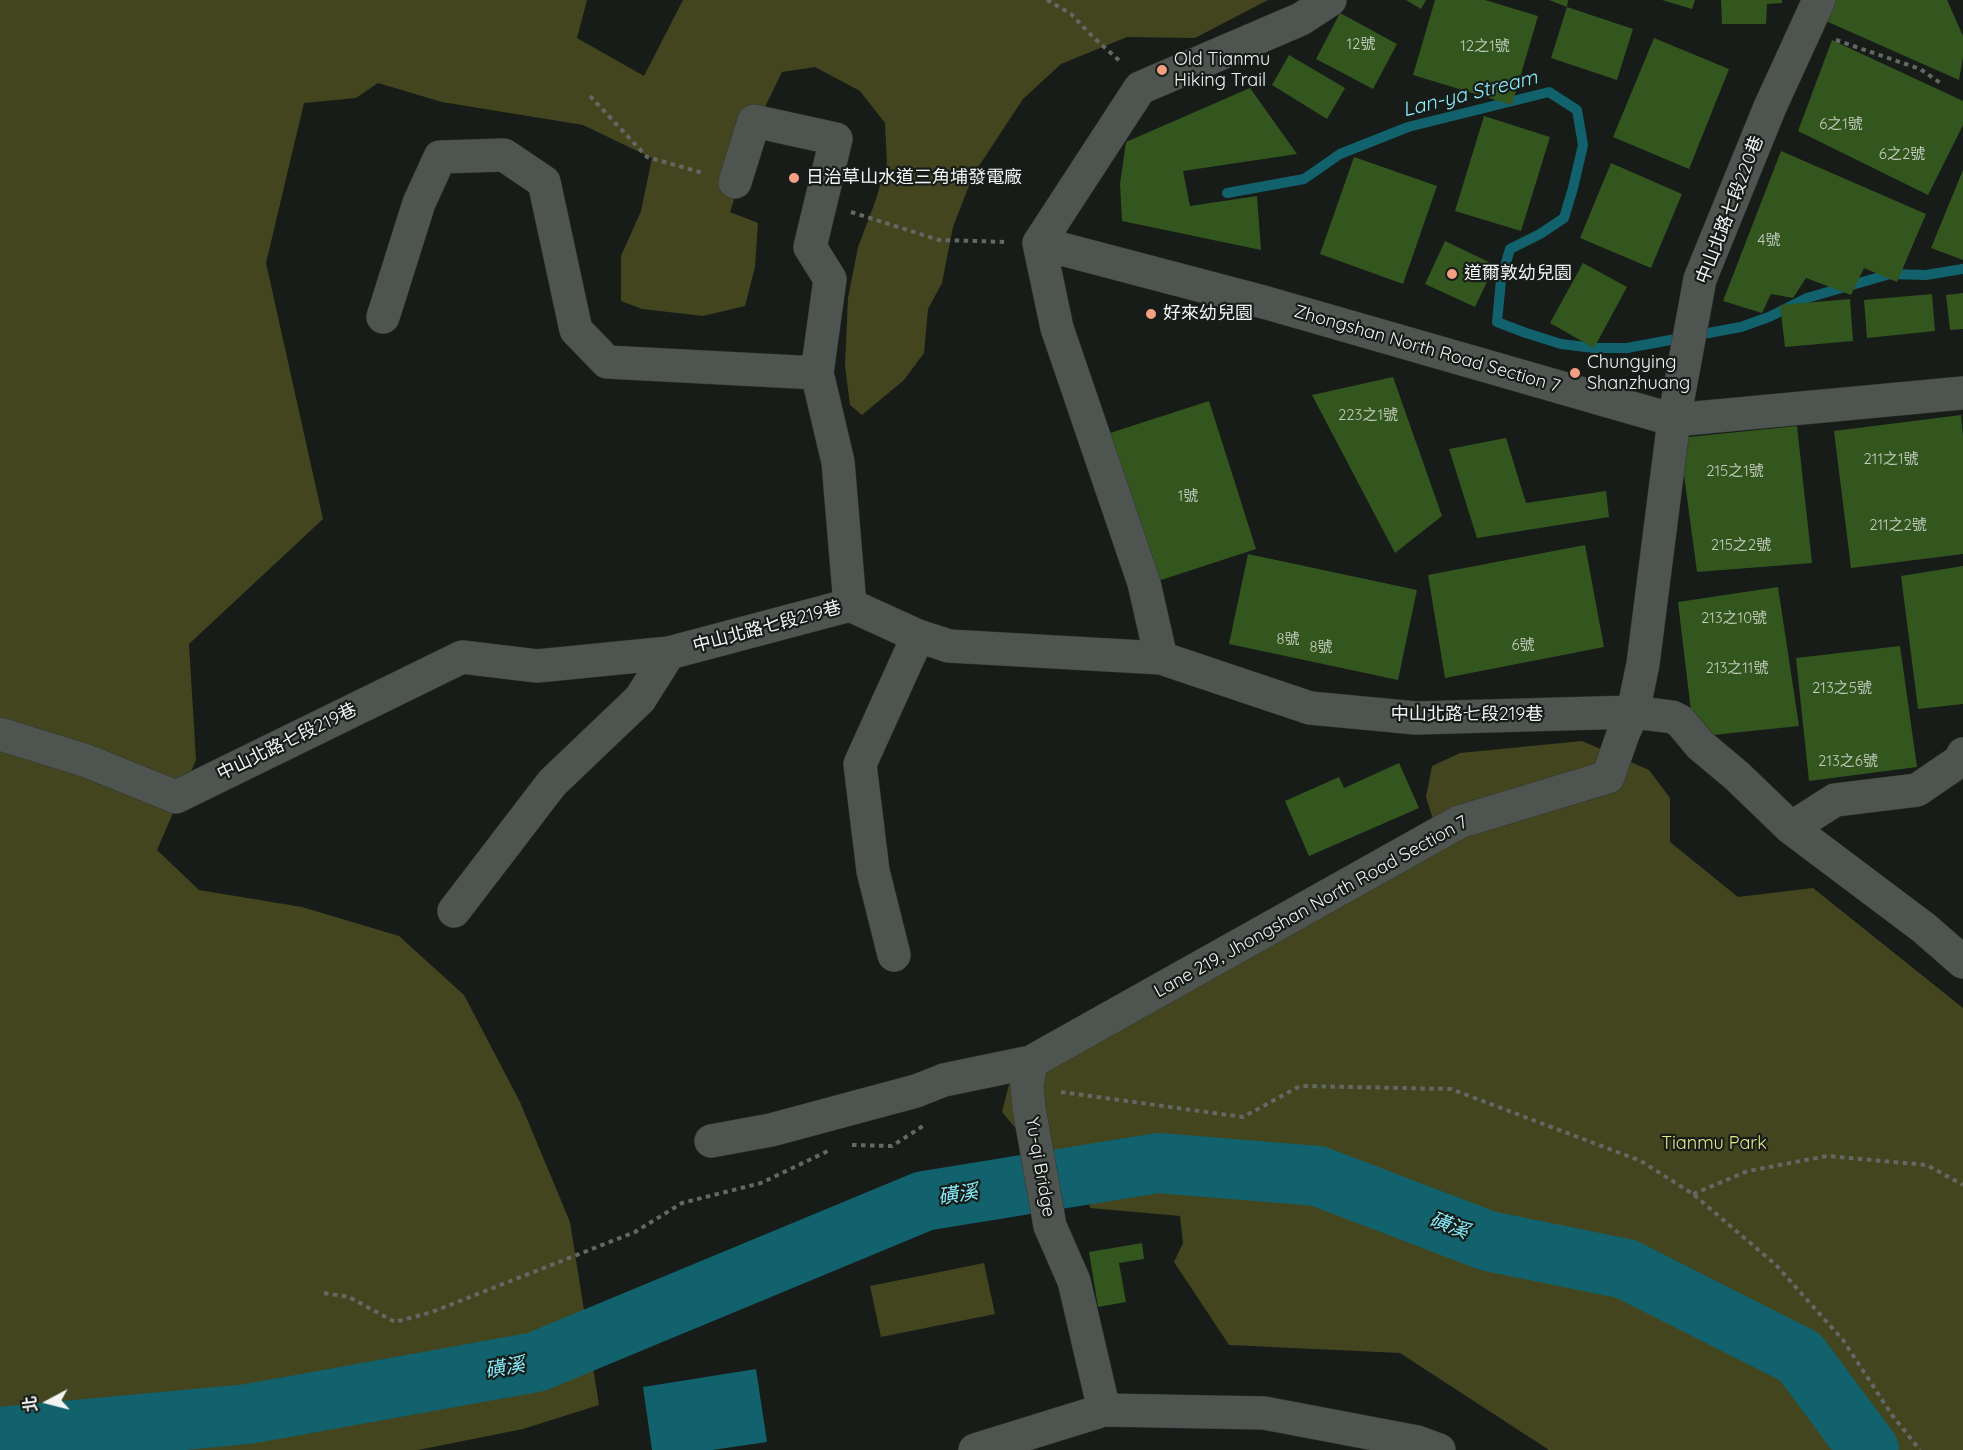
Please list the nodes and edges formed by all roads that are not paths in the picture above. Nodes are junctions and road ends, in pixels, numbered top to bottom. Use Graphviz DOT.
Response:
graph roads {
  1 [pos="1330,0"];
  2 [pos="1819,0"];
  3 [pos="735,182"];
  4 [pos="1039,243"];
  5 [pos="384,317"];
  6 [pos="817,373"];
  7 [pos="1963,393"];
  8 [pos="1674,420"];
  9 [pos="850,605"];
  10 [pos="918,636"];
  11 [pos="669,653"];
  12 [pos="1161,658"];
  13 [pos="1633,712"];
  14 [pos="0,734"];
  15 [pos="1963,754"];
  16 [pos="1791,828"];
  17 [pos="454,911"];
  18 [pos="894,955"];
  19 [pos="1963,962"];
  20 [pos="1029,1086"];
  21 [pos="711,1141"];
  22 [pos="1104,1410"];
  23 [pos="975,1450"];
  24 [pos="1439,1450"];
  1 -- 4 [label="street"];
  2 -- 8 [label="street, 中山北路七段220巷"];
  3 -- 6 [label="street"];
  4 -- 8 [label="street, Zhongshan North Road Section 7"];
  4 -- 12 [label="street"];
  5 -- 6 [label="street"];
  6 -- 9 [label="street"];
  7 -- 8 [label="street, Zhongshan North Road Section 7"];
  8 -- 13 [label="street, Lane 219, Jhongshan North Road Section 7"];
  9 -- 10 [label="street, 中山北路七段219巷"];
  9 -- 11 [label="street, 中山北路七段219巷"];
  10 -- 12 [label="street, 中山北路七段219巷"];
  10 -- 18 [label="street"];
  11 -- 14 [label="street, 中山北路七段219巷"];
  11 -- 17 [label="street"];
  12 -- 13 [label="street, 中山北路七段219巷"];
  13 -- 16 [label="street, 中山北路七段219巷"];
  13 -- 20 [label="street, Lane 219, Jhongshan North Road Section 7"];
  15 -- 16 [label="street"];
  16 -- 19 [label="street, 中山北路七段219巷"];
  20 -- 21 [label="street"];
  20 -- 22 [label="street, Yu-qi Bridge"];
  22 -- 23 [label="street"];
  22 -- 24 [label="street"];
}
